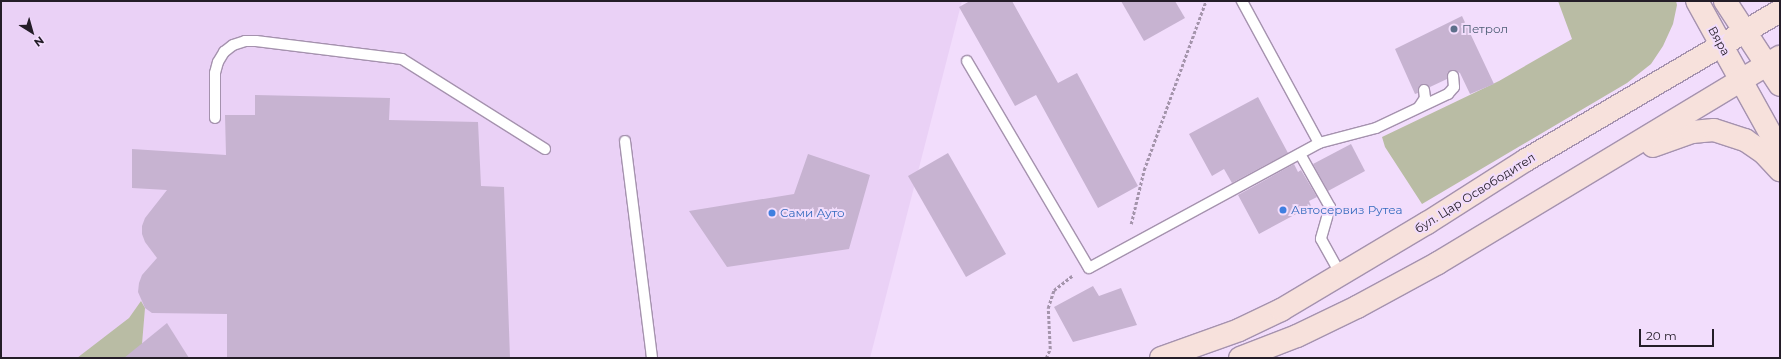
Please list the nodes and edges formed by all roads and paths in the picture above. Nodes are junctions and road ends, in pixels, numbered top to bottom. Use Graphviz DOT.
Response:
graph roads {
  1 [pos="1206,1"];
  2 [pos="1242,1"];
  3 [pos="1697,1"];
  4 [pos="1725,1"];
  5 [pos="1780,11"];
  6 [pos="1744,31"];
  7 [pos="1720,44"];
  8 [pos="967,61"];
  9 [pos="1773,61"];
  10 [pos="1453,76"];
  11 [pos="1741,81"];
  12 [pos="1780,86"];
  13 [pos="1424,90"];
  14 [pos="1420,107"];
  15 [pos="215,118"];
  16 [pos="625,141"];
  17 [pos="1319,143"];
  18 [pos="545,149"];
  19 [pos="1780,151"];
  20 [pos="1300,154"];
  21 [pos="1780,170"];
  22 [pos="1588,174"];
  23 [pos="1123,249"];
  24 [pos="1089,268"];
  25 [pos="1341,275"];
  26 [pos="652,358"];
  27 [pos="1046,358"];
  28 [pos="1161,358"];
  29 [pos="1240,358"];
  1 -- 23 [label="path"];
  2 -- 17 [label="lane"];
  3 -- 7 [label="main road, Вяра"];
  4 -- 6 [label="main road"];
  5 -- 6 [label="main road, бул. Цар Освободител"];
  6 -- 7 [label="main road, бул. Цар Освободител"];
  6 -- 9 [label="main road"];
  7 -- 11 [label="main road, Вяра"];
  7 -- 25 [label="main road, бул. Цар Освободител"];
  8 -- 24 [label="lane"];
  9 -- 11 [label="main road"];
  9 -- 12 [label="main road"];
  10 -- 14 [label="lane"];
  11 -- 19 [label="main road, Вяра"];
  11 -- 22 [label="main road"];
  13 -- 14 [label="lane"];
  14 -- 17 [label="lane"];
  15 -- 18 [label="lane"];
  16 -- 26 [label="lane"];
  17 -- 20 [label="lane"];
  20 -- 23 [label="lane"];
  20 -- 25 [label="lane"];
  21 -- 22 [label="main road"];
  22 -- 29 [label="main road"];
  23 -- 24 [label="lane"];
  24 -- 27 [label="path"];
  25 -- 28 [label="main road, бул. Цар Освободител"];
}
